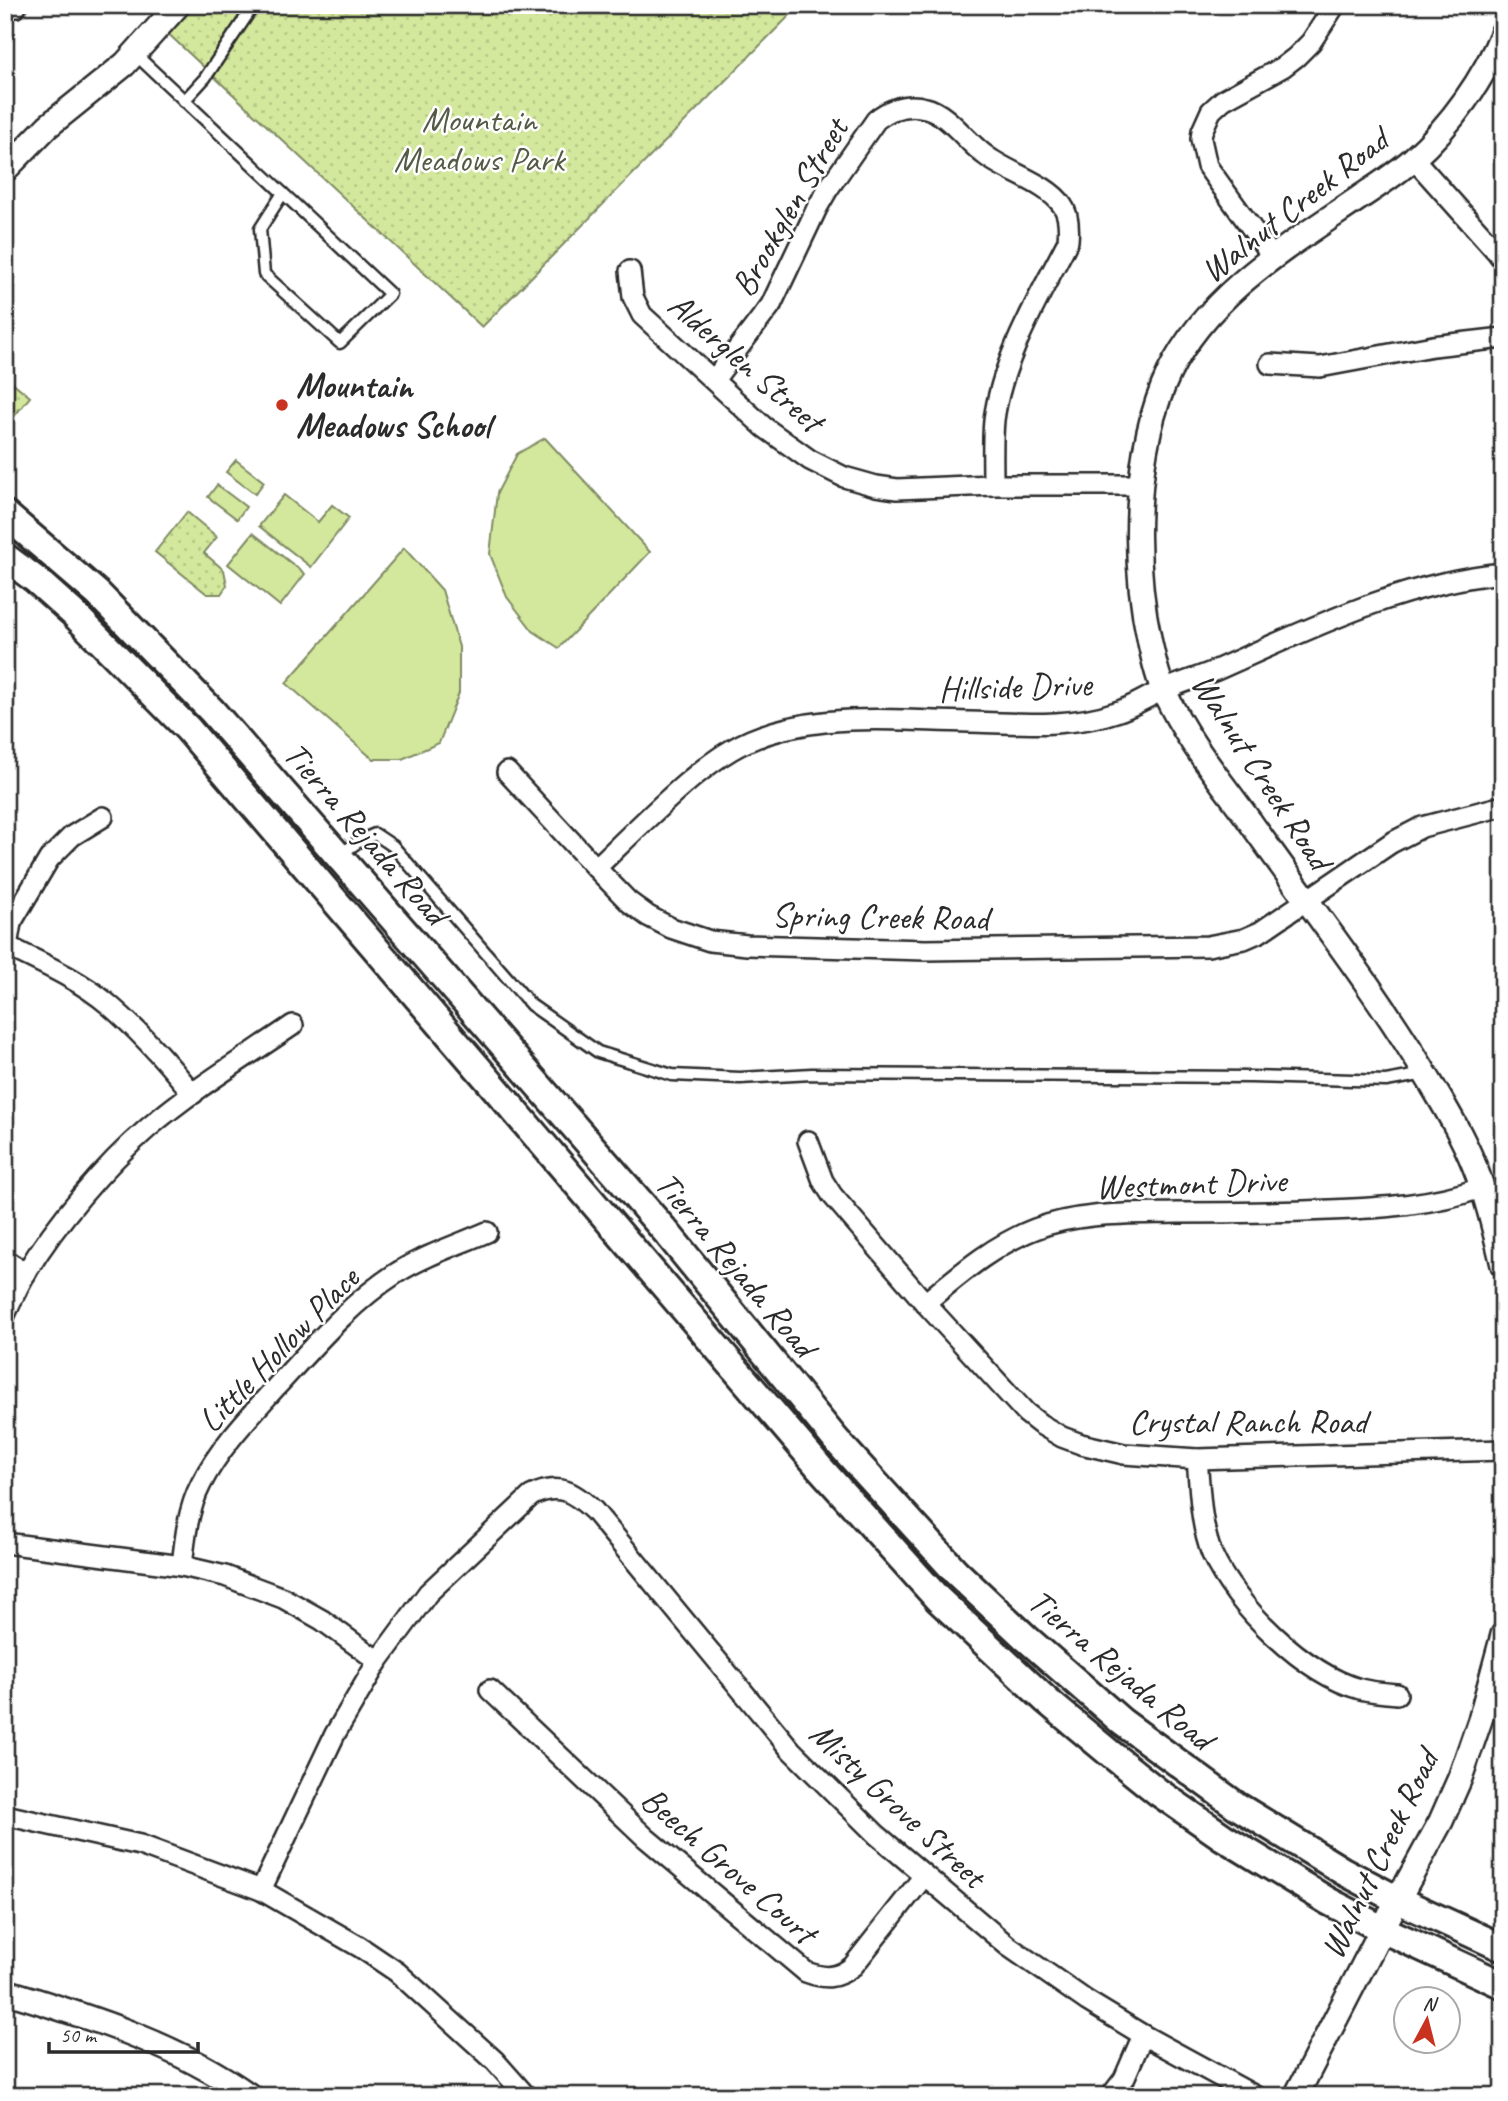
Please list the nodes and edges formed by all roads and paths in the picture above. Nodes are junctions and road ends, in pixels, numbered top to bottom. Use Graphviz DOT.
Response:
graph roads {
  1 [pos="178,5"];
  2 [pos="254,5"];
  3 [pos="1335,5"];
  4 [pos="1503,32"];
  5 [pos="135,54"];
  6 [pos="184,101"];
  7 [pos="1414,159"];
  8 [pos="5,170"];
  9 [pos="283,193"];
  10 [pos="1273,258"];
  11 [pos="1503,260"];
  12 [pos="630,271"];
  13 [pos="1503,338"];
  14 [pos="1270,364"];
  15 [pos="714,380"];
  16 [pos="993,485"];
  17 [pos="1141,485"];
  18 [pos="5,514"];
  19 [pos="5,557"];
  20 [pos="1503,573"];
  21 [pos="1163,690"];
  22 [pos="507,772"];
  23 [pos="1503,806"];
  24 [pos="103,817"];
  25 [pos="339,855"];
  26 [pos="596,869"];
  27 [pos="1306,902"];
  28 [pos="6,945"];
  29 [pos="293,1025"];
  30 [pos="1426,1074"];
  31 [pos="193,1094"];
  32 [pos="808,1141"];
  33 [pos="1481,1188"];
  34 [pos="487,1232"];
  35 [pos="5,1260"];
  36 [pos="1503,1265"];
  37 [pos="26,1273"];
  38 [pos="925,1303"];
  39 [pos="5,1315"];
  40 [pos="1503,1450"];
  41 [pos="1197,1459"];
  42 [pos="5,1543"];
  43 [pos="182,1566"];
  44 [pos="1503,1635"];
  45 [pos="378,1661"];
  46 [pos="490,1690"];
  47 [pos="1397,1695"];
  48 [pos="5,1815"];
  49 [pos="924,1876"];
  50 [pos="261,1890"];
  51 [pos="1398,1900"];
  52 [pos="1382,1930"];
  53 [pos="1503,1948"];
  54 [pos="1503,1985"];
  55 [pos="5,1991"];
  56 [pos="1143,2035"];
  57 [pos="250,2096"];
  58 [pos="526,2096"];
  59 [pos="1111,2096"];
  60 [pos="1255,2096"];
  61 [pos="1296,2096"];
  1 -- 5 [label="street"];
  2 -- 6 [label="lane"];
  3 -- 10 [label="street"];
  4 -- 7 [label="street, Walnut Creek Road"];
  5 -- 6 [label="lane"];
  5 -- 8 [label="street"];
  6 -- 9 [label="lane"];
  7 -- 10 [label="street, Walnut Creek Road"];
  7 -- 11 [label="street"];
  9 -- 9 [label="lane"];
  10 -- 17 [label="street, Walnut Creek Road"];
  12 -- 15 [label="street, Alderglen Street"];
  13 -- 14 [label="street"];
  15 -- 16 [label="street, Alderglen Street"];
  15 -- 16 [label="street, Brookglen Street"];
  16 -- 17 [label="street, Alderglen Street"];
  17 -- 21 [label="street, Walnut Creek Road"];
  18 -- 25 [label="main road, Tierra Rejada Road"];
  19 -- 52 [label="main road, Tierra Rejada Road"];
  20 -- 21 [label="street, Hillside Drive"];
  21 -- 26 [label="street, Hillside Drive"];
  21 -- 27 [label="street, Walnut Creek Road"];
  22 -- 26 [label="street, Spring Creek Road"];
  23 -- 27 [label="street, Spring Creek Road"];
  24 -- 28 [label="street"];
  25 -- 30 [label="lane"];
  25 -- 51 [label="main road, Tierra Rejada Road"];
  26 -- 27 [label="street, Spring Creek Road"];
  27 -- 30 [label="street, Walnut Creek Road"];
  28 -- 31 [label="street"];
  29 -- 31 [label="street"];
  30 -- 33 [label="street, Walnut Creek Road"];
  31 -- 37 [label="street"];
  32 -- 38 [label="street"];
  33 -- 36 [label="street, Walnut Creek Road"];
  33 -- 38 [label="street, Westmont Drive"];
  34 -- 43 [label="street, Little Hollow Place"];
  35 -- 37 [label="street"];
  37 -- 39 [label="street"];
  38 -- 41 [label="street, Crystal Ranch Road"];
  40 -- 41 [label="street, Crystal Ranch Road"];
  41 -- 47 [label="street"];
  42 -- 43 [label="street"];
  43 -- 45 [label="street"];
  44 -- 51 [label="street, Walnut Creek Road"];
  45 -- 49 [label="street, Misty Grove Street"];
  45 -- 50 [label="street"];
  46 -- 49 [label="street, Beech Grove Court"];
  48 -- 50 [label="street"];
  49 -- 56 [label="street, Misty Grove Street"];
  50 -- 58 [label="street"];
  51 -- 52 [label="street, Walnut Creek Road"];
  51 -- 53 [label="main road, Tierra Rejada Road"];
  52 -- 54 [label="main road, Tierra Rejada Road"];
  52 -- 61 [label="street, Walnut Creek Road"];
  55 -- 57 [label="street"];
  56 -- 59 [label="street"];
  56 -- 60 [label="street, Misty Grove Street"];
}
